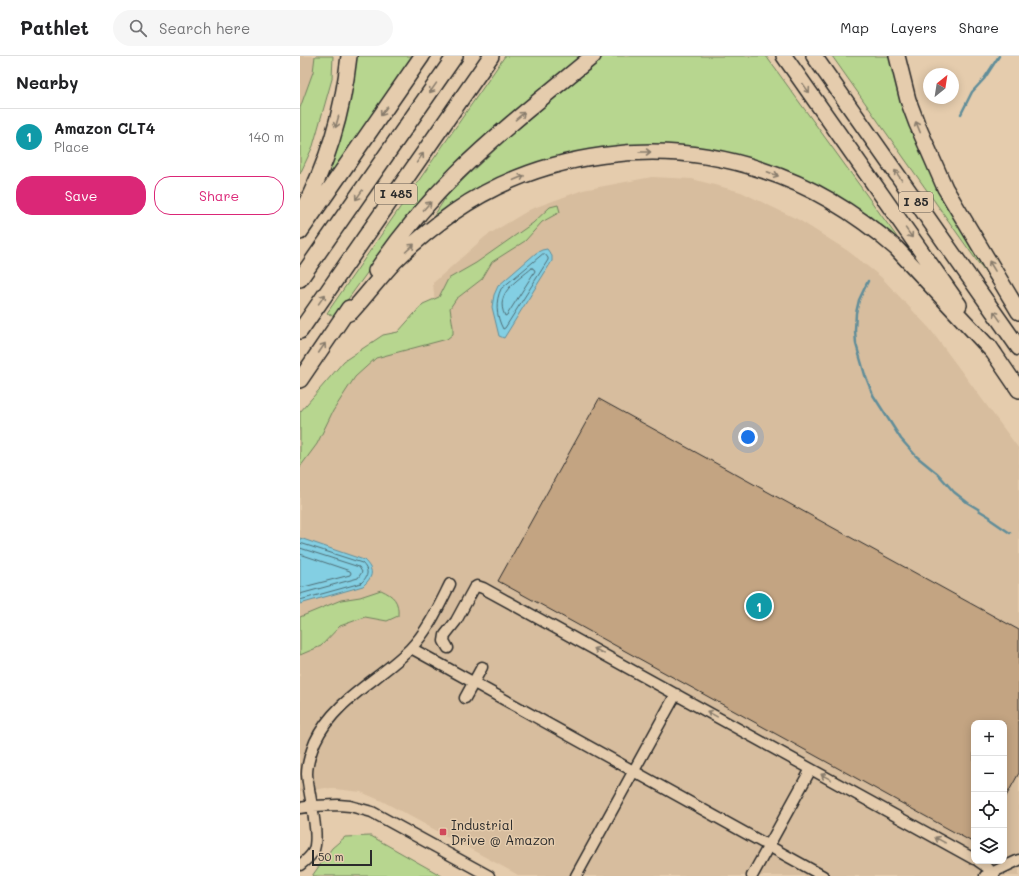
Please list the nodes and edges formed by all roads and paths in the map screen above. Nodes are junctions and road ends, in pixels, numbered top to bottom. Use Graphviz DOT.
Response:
graph roads {
  1 [pos="349,56"];
  2 [pos="422,56"];
  3 [pos="455,56"];
  4 [pos="491,56"];
  5 [pos="593,56"];
  6 [pos="784,56"];
  7 [pos="814,56"];
  8 [pos="897,56"];
  9 [pos="300,215"];
  10 [pos="300,232"];
  11 [pos="300,279"];
  12 [pos="1019,312"];
  13 [pos="344,316"];
  14 [pos="300,331"];
  15 [pos="1019,348"];
  16 [pos="994,353"];
  17 [pos="300,380"];
  18 [pos="1019,390"];
  19 [pos="450,584"];
  20 [pos="411,648"];
  21 [pos="448,648"];
  22 [pos="482,667"];
  23 [pos="473,683"];
  24 [pos="676,694"];
  25 [pos="465,698"];
  26 [pos="811,769"];
  27 [pos="634,772"];
  28 [pos="313,806"];
  29 [pos="300,808"];
  30 [pos="769,846"];
  31 [pos="971,857"];
  32 [pos="1018,859"];
  33 [pos="981,864"];
  34 [pos="300,866"];
  35 [pos="990,875"];
  36 [pos="489,876"];
  37 [pos="576,876"];
  38 [pos="752,876"];
  39 [pos="823,876"];
  1 -- 9 [label="highway, one-way"];
  2 -- 10 [label="highway, one-way"];
  3 -- 11 [label="highway, I 485, one-way"];
  14 -- 4 [label="highway, I 485, one-way"];
  13 -- 5 [label="highway, one-way"];
  6 -- 16 [label="highway, I 85, one-way"];
  15 -- 7 [label="highway, I 85, one-way"];
  12 -- 8 [label="highway, one-way"];
  13 -- 16 [label="highway, one-way"];
  17 -- 13 [label="highway, one-way"];
  16 -- 18 [label="highway, I 85"];
  19 -- 20 [label="street"];
  20 -- 23 [label="street"];
  20 -- 28 [label="street"];
  24 -- 21 [label="street, one-way"];
  22 -- 23 [label="street"];
  23 -- 25 [label="street"];
  23 -- 27 [label="street"];
  26 -- 24 [label="street, one-way"];
  24 -- 27 [label="street"];
  26 -- 30 [label="street"];
  31 -- 26 [label="street, one-way"];
  27 -- 30 [label="street"];
  27 -- 37 [label="street"];
  28 -- 29 [label="street"];
  28 -- 34 [label="street"];
  28 -- 36 [label="street"];
  30 -- 38 [label="street"];
  30 -- 39 [label="street"];
  32 -- 35 [label="street"];
  33 -- 35 [label="street"];
}
